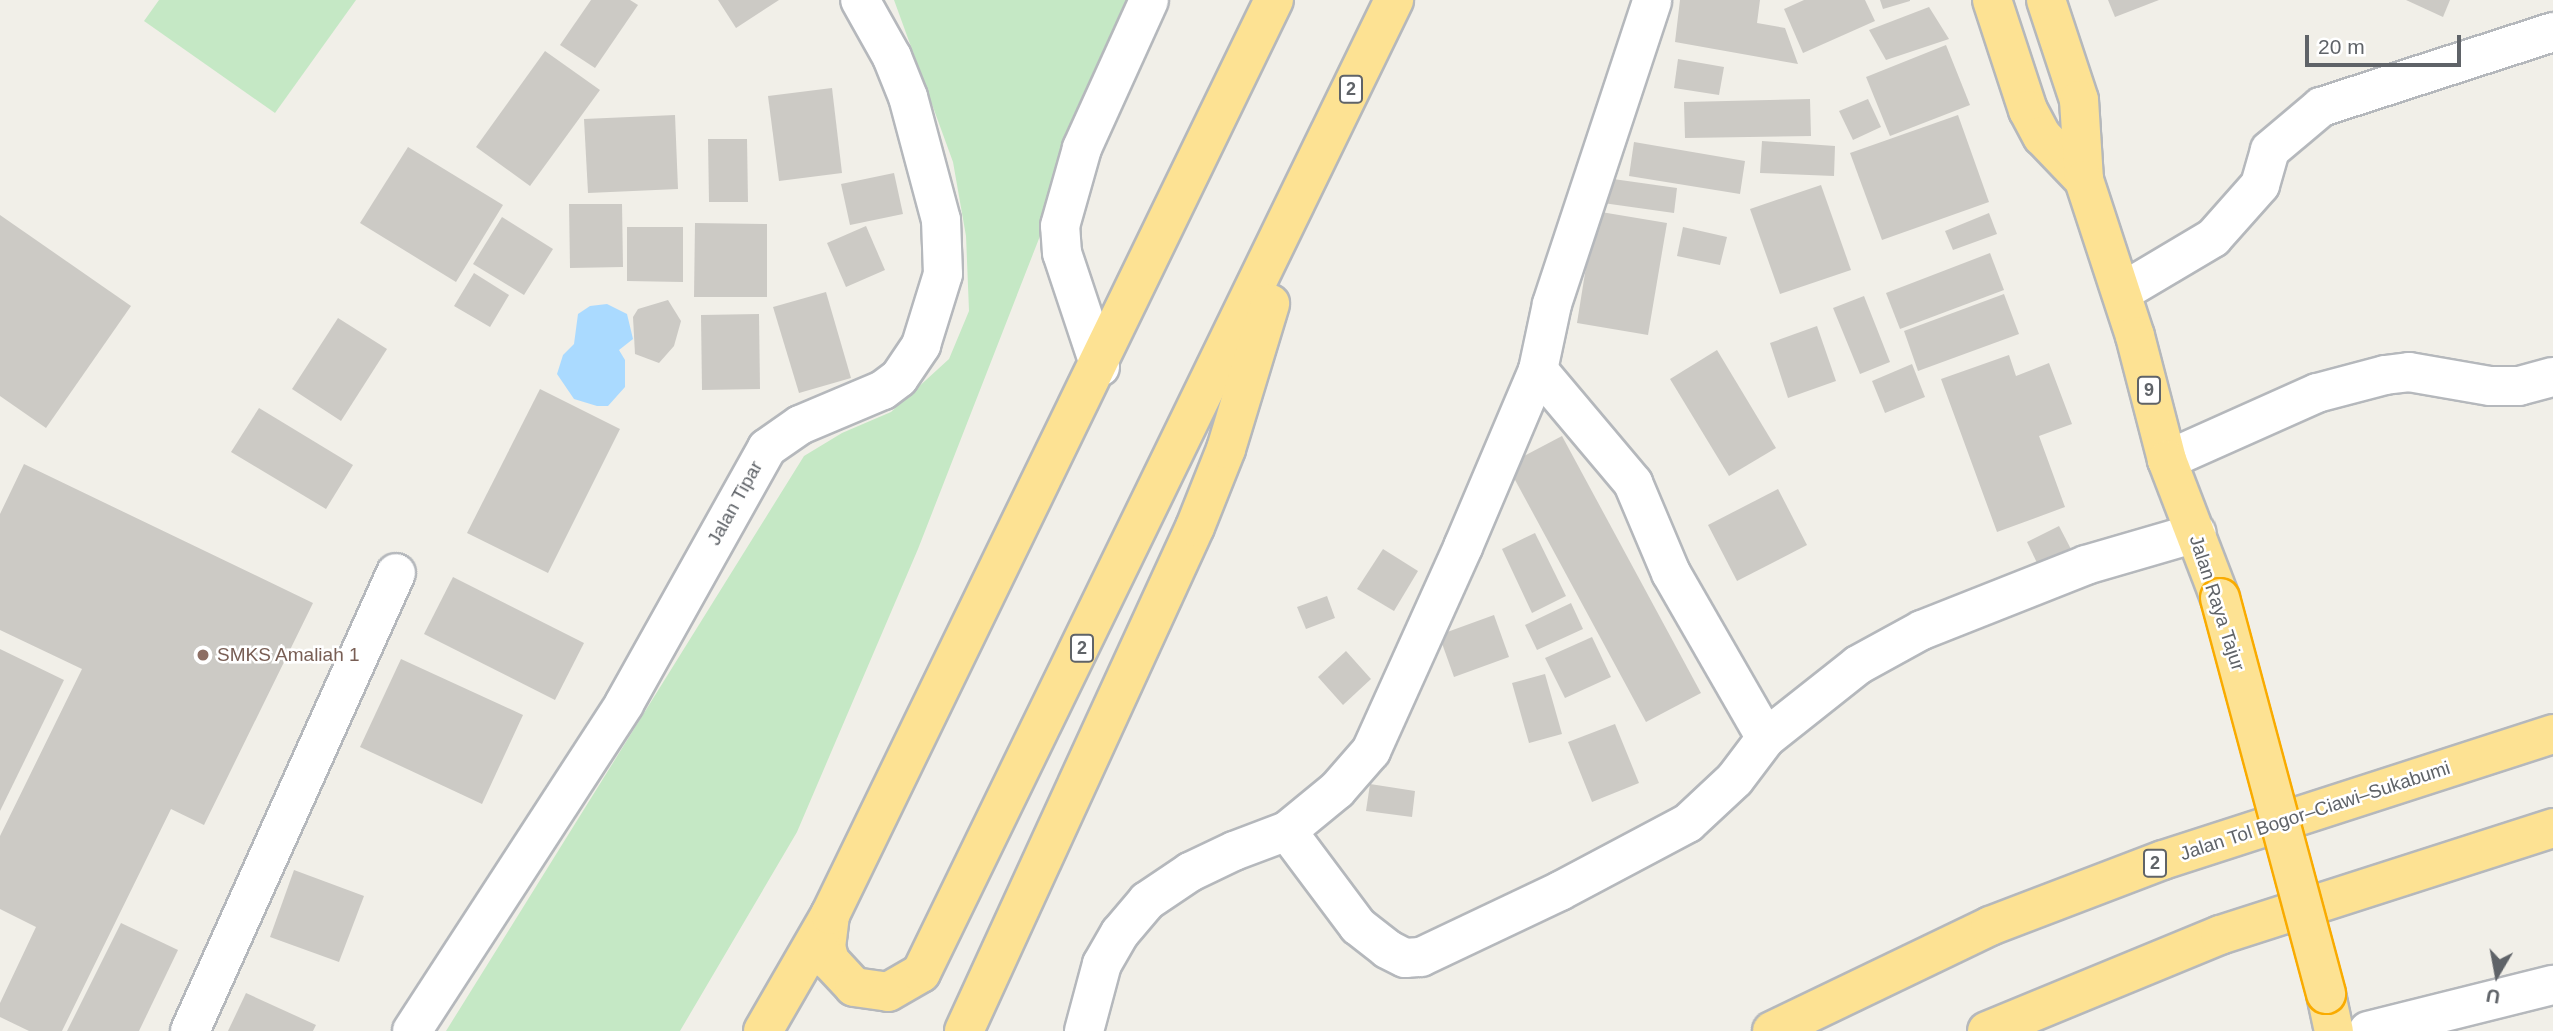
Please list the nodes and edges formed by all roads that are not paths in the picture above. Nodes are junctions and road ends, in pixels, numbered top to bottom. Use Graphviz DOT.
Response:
graph roads {
  1 [pos="860,0"];
  2 [pos="1149,0"];
  3 [pos="1274,0"];
  4 [pos="1394,0"];
  5 [pos="1992,0"];
  6 [pos="2046,0"];
  7 [pos="1652,1"];
  8 [pos="2553,32"];
  9 [pos="1308,178"];
  10 [pos="2084,180"];
  11 [pos="2122,292"];
  12 [pos="1100,367"];
  13 [pos="1538,370"];
  14 [pos="2553,377"];
  15 [pos="2167,460"];
  16 [pos="2196,533"];
  17 [pos="396,573"];
  18 [pos="2553,734"];
  19 [pos="1766,738"];
  20 [pos="2553,828"];
  21 [pos="1287,831"];
  22 [pos="830,915"];
  23 [pos="2553,985"];
  24 [pos="190,1031"];
  25 [pos="412,1031"];
  26 [pos="763,1031"];
  27 [pos="964,1031"];
  28 [pos="1084,1031"];
  29 [pos="1772,1031"];
  30 [pos="1987,1031"];
  31 [pos="2334,1031"];
  32 [pos="2368,1031"];
  1 -- 25 [label="street, Jalan Tipar"];
  2 -- 12 [label="street"];
  3 -- 12 [label="highway, 2"];
  4 -- 9 [label="highway, 2"];
  5 -- 10 [label="highway, Jalan Raya Tajur / 9"];
  6 -- 10 [label="highway, Jalan Raya Tajur / 9"];
  7 -- 13 [label="street"];
  8 -- 11 [label="street"];
  9 -- 22 [label="highway, 2"];
  9 -- 27 [label="highway, 2"];
  10 -- 11 [label="highway, Jalan Raya Tajur / 9"];
  11 -- 15 [label="highway, Jalan Raya Tajur / 9"];
  12 -- 22 [label="highway, 2"];
  13 -- 19 [label="street"];
  13 -- 21 [label="street"];
  14 -- 15 [label="street"];
  15 -- 16 [label="highway, Jalan Raya Tajur / 9"];
  16 -- 19 [label="street"];
  16 -- 31 [label="highway, Jalan Raya Tajur / 9, bridge"];
  17 -- 24 [label="street"];
  18 -- 29 [label="highway, Jalan Tol Bogor–Ciawi–Sukabumi / 2"];
  19 -- 21 [label="street"];
  20 -- 30 [label="highway"];
  21 -- 28 [label="street"];
  22 -- 26 [label="highway, 2"];
  23 -- 32 [label="street"];
}
